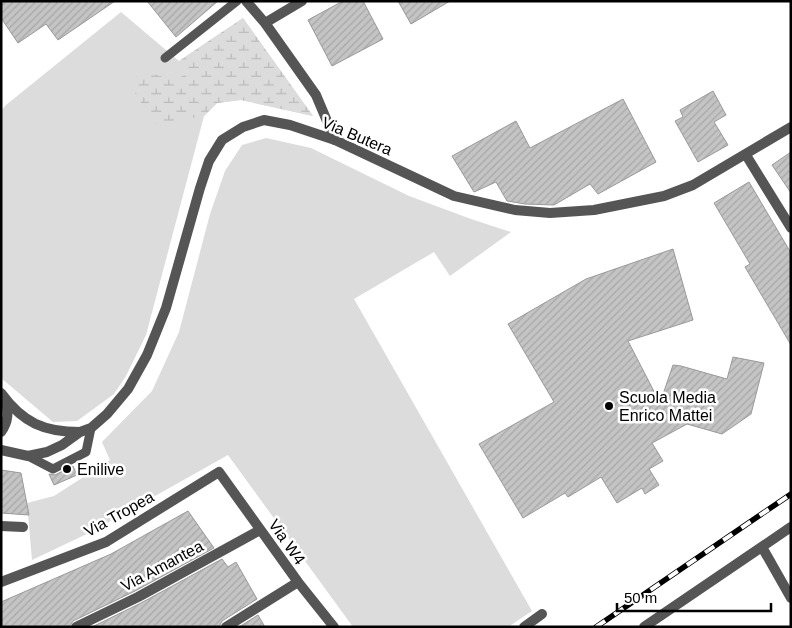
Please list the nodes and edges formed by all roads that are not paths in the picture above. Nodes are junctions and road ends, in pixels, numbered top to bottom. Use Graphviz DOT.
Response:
graph roads {
  1 [pos="237,1"];
  2 [pos="246,1"];
  3 [pos="302,1"];
  4 [pos="265,23"];
  5 [pos="165,58"];
  6 [pos="791,127"];
  7 [pos="335,140"];
  8 [pos="746,155"];
  9 [pos="791,228"];
  10 [pos="4,396"];
  11 [pos="91,428"];
  12 [pos="1,432"];
  13 [pos="80,432"];
  14 [pos="1,450"];
  15 [pos="28,456"];
  16 [pos="219,472"];
  17 [pos="1,526"];
  18 [pos="23,527"];
  19 [pos="791,527"];
  20 [pos="260,530"];
  21 [pos="762,546"];
  22 [pos="1,582"];
  23 [pos="298,582"];
  24 [pos="791,598"];
  25 [pos="542,614"];
  26 [pos="76,627"];
  27 [pos="226,627"];
  28 [pos="334,627"];
  29 [pos="524,627"];
  30 [pos="644,627"];
  1 -- 5 [label="lane"];
  2 -- 4 [label="street"];
  3 -- 4 [label="street"];
  4 -- 7 [label="street"];
  6 -- 8 [label="street, Via Butera"];
  7 -- 8 [label="street, Via Butera"];
  7 -- 11 [label="street, Via Butera"];
  8 -- 9 [label="street"];
  10 -- 12 [label="street"];
  10 -- 13 [label="street"];
  11 -- 13 [label="street, Via Butera"];
  11 -- 15 [label="lane"];
  13 -- 15 [label="street"];
  14 -- 15 [label="street"];
  16 -- 20 [label="street, Via W4"];
  16 -- 22 [label="street, Via Tropea"];
  17 -- 18 [label="street"];
  19 -- 21 [label="street"];
  20 -- 23 [label="street, Via W4"];
  20 -- 26 [label="street, Via Amantea"];
  21 -- 24 [label="street"];
  21 -- 30 [label="street"];
  23 -- 27 [label="street"];
  23 -- 28 [label="street, Via W4"];
  25 -- 29 [label="street"];
}
